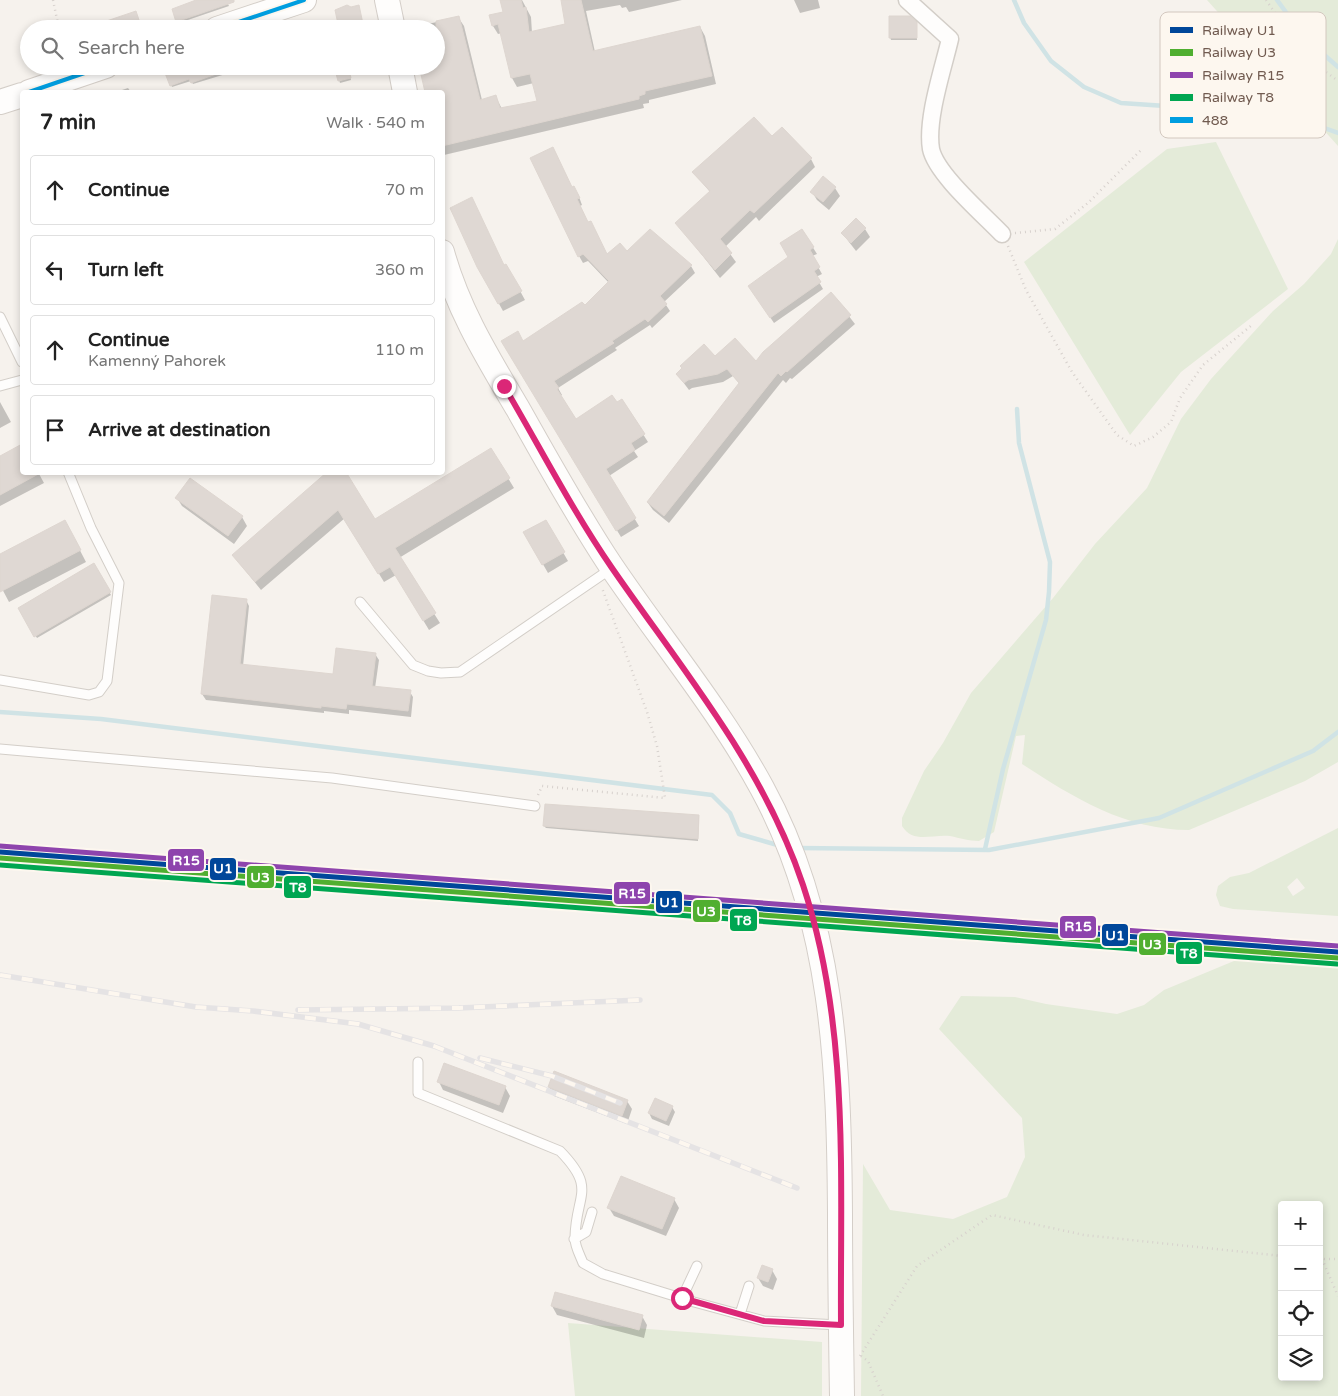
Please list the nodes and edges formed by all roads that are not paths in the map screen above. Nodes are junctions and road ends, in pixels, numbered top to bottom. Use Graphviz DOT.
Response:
graph roads {
  1 [pos="304,0"];
  2 [pos="388,0"];
  3 [pos="907,0"];
  4 [pos="244,20"];
  5 [pos="391,20"];
  6 [pos="80,75"];
  7 [pos="402,75"];
  8 [pos="35,90"];
  9 [pos="405,90"];
  10 [pos="20,95"];
  11 [pos="0,102"];
  12 [pos="1002,234"];
  13 [pos="445,261"];
  14 [pos="0,317"];
  15 [pos="20,358"];
  16 [pos="20,381"];
  17 [pos="0,386"];
  18 [pos="69,475"];
  19 [pos="605,573"];
  20 [pos="360,602"];
  21 [pos="0,680"];
  22 [pos="0,749"];
  23 [pos="535,806"];
  24 [pos="418,1062"];
  25 [pos="592,1212"];
  26 [pos="574,1239"];
  27 [pos="697,1266"];
  28 [pos="750,1286"];
  29 [pos="682,1298"];
  30 [pos="740,1314"];
  31 [pos="841,1325"];
  32 [pos="842,1396"];
  1 -- 4 [label="street"];
  2 -- 5 [label="street"];
  3 -- 12 [label="street"];
  6 -- 8 [label="street"];
  7 -- 9 [label="street"];
  10 -- 11 [label="street"];
  13 -- 19 [label="street"];
  14 -- 15 [label="lane"];
  16 -- 17 [label="lane"];
  18 -- 21 [label="lane"];
  19 -- 20 [label="lane"];
  19 -- 31 [label="street"];
  22 -- 23 [label="lane"];
  24 -- 26 [label="lane"];
  25 -- 26 [label="lane"];
  26 -- 29 [label="lane"];
  27 -- 29 [label="lane"];
  28 -- 30 [label="lane"];
  29 -- 30 [label="lane"];
  30 -- 31 [label="lane"];
  31 -- 32 [label="street"];
}
